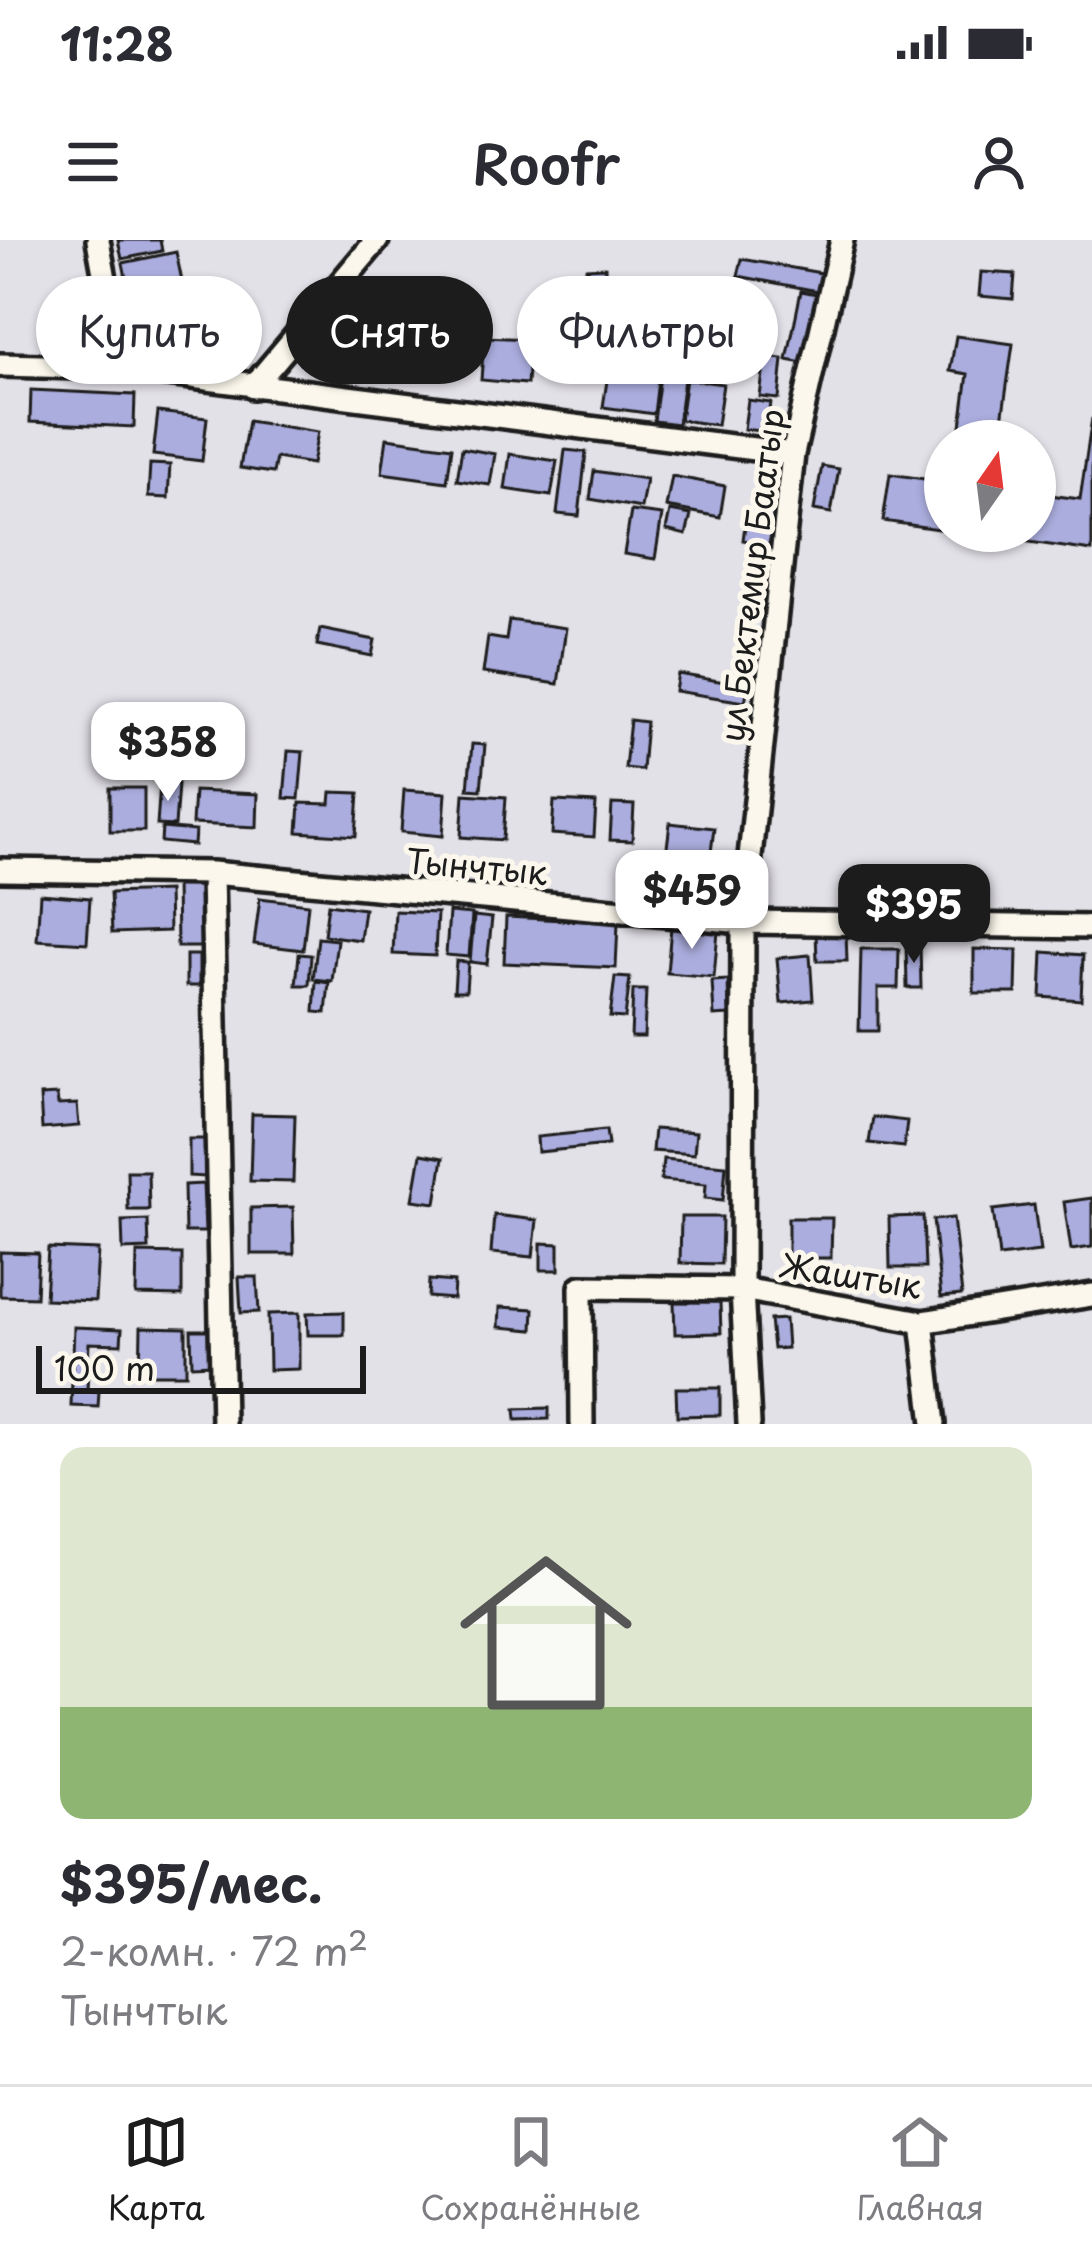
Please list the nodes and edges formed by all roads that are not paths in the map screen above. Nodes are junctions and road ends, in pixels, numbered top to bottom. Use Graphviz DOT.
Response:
graph roads {
  1 [pos="98,240"];
  2 [pos="377,240"];
  3 [pos="842,240"];
  4 [pos="104,276"];
  5 [pos="0,365"];
  6 [pos="36,366"];
  7 [pos="233,384"];
  8 [pos="254,387"];
  9 [pos="793,454"];
  10 [pos="0,869"];
  11 [pos="212,873"];
  12 [pos="743,922"];
  13 [pos="1092,927"];
  14 [pos="742,1289"];
  15 [pos="1092,1295"];
  16 [pos="922,1322"];
  17 [pos="224,1424"];
  18 [pos="582,1424"];
  19 [pos="748,1424"];
  20 [pos="934,1424"];
  1 -- 4 [label="street"];
  2 -- 8 [label="street"];
  3 -- 9 [label="street, ул Бектемир Баатыр"];
  5 -- 6 [label="street"];
  7 -- 8 [label="street"];
  8 -- 9 [label="street"];
  9 -- 12 [label="street, ул Бектемир Баатыр"];
  10 -- 11 [label="street, Тынчтык"];
  11 -- 12 [label="street, Тынчтык"];
  11 -- 17 [label="street"];
  12 -- 13 [label="street, Тынчтык"];
  12 -- 14 [label="street, ул Бектемир Баатыр"];
  14 -- 16 [label="street, Жаштык"];
  14 -- 18 [label="street, Жаштык"];
  14 -- 19 [label="street, ул Бектемир Баатыр"];
  15 -- 16 [label="street, Жаштык"];
  16 -- 20 [label="street"];
}
